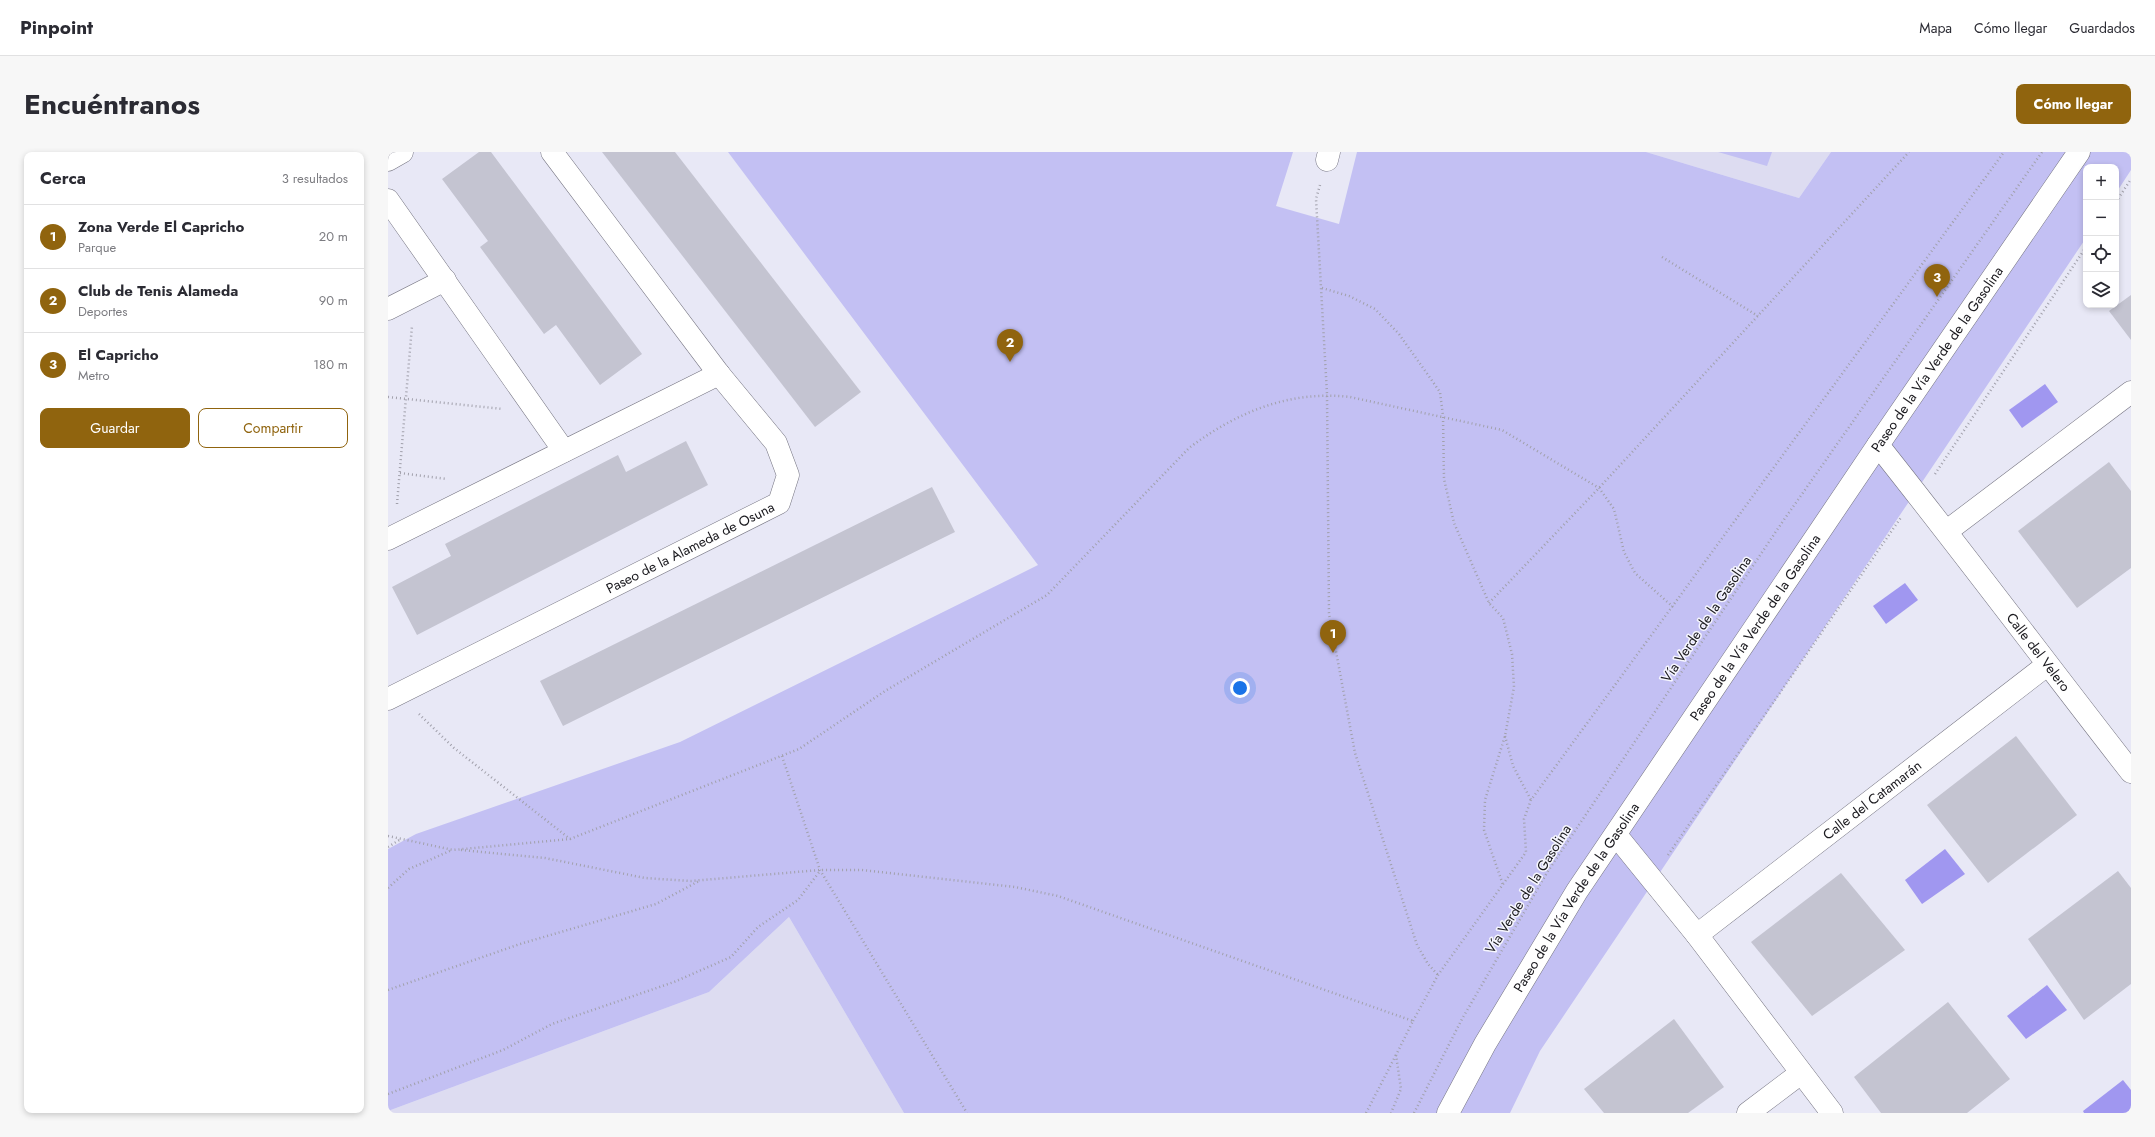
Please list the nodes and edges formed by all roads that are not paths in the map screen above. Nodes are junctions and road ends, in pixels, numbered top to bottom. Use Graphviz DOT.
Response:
graph roads {
  1 [pos="402,152"];
  2 [pos="552,152"];
  3 [pos="2079,152"];
  4 [pos="388,160"];
  5 [pos="388,200"];
  6 [pos="445,280"];
  7 [pos="388,309"];
  8 [pos="719,374"];
  9 [pos="2131,392"];
  10 [pos="1878,445"];
  11 [pos="564,451"];
  12 [pos="1947,531"];
  13 [pos="391,537"];
  14 [pos="2047,665"];
  15 [pos="391,696"];
  16 [pos="2131,772"];
  17 [pos="1616,835"];
  18 [pos="1697,935"];
  19 [pos="1801,1074"];
  20 [pos="1448,1113"];
  21 [pos="1748,1113"];
  22 [pos="1832,1113"];
  1 -- 4 [label="street"];
  2 -- 8 [label="street, Paseo de la Alameda de Osuna"];
  3 -- 10 [label="street, Paseo de la Vía Verde de la Gasolina"];
  5 -- 6 [label="street"];
  6 -- 7 [label="street"];
  6 -- 11 [label="street"];
  8 -- 11 [label="street"];
  8 -- 15 [label="street, Paseo de la Alameda de Osuna"];
  9 -- 12 [label="street"];
  10 -- 12 [label="street, Calle del Velero"];
  10 -- 17 [label="street, Paseo de la Vía Verde de la Gasolina"];
  11 -- 13 [label="street"];
  12 -- 14 [label="street, Calle del Velero"];
  14 -- 16 [label="street, Calle del Velero"];
  14 -- 18 [label="street, Calle del Catamarán"];
  17 -- 18 [label="street"];
  17 -- 20 [label="street, Paseo de la Vía Verde de la Gasolina"];
  18 -- 19 [label="street"];
  19 -- 21 [label="street"];
  19 -- 22 [label="street"];
}
